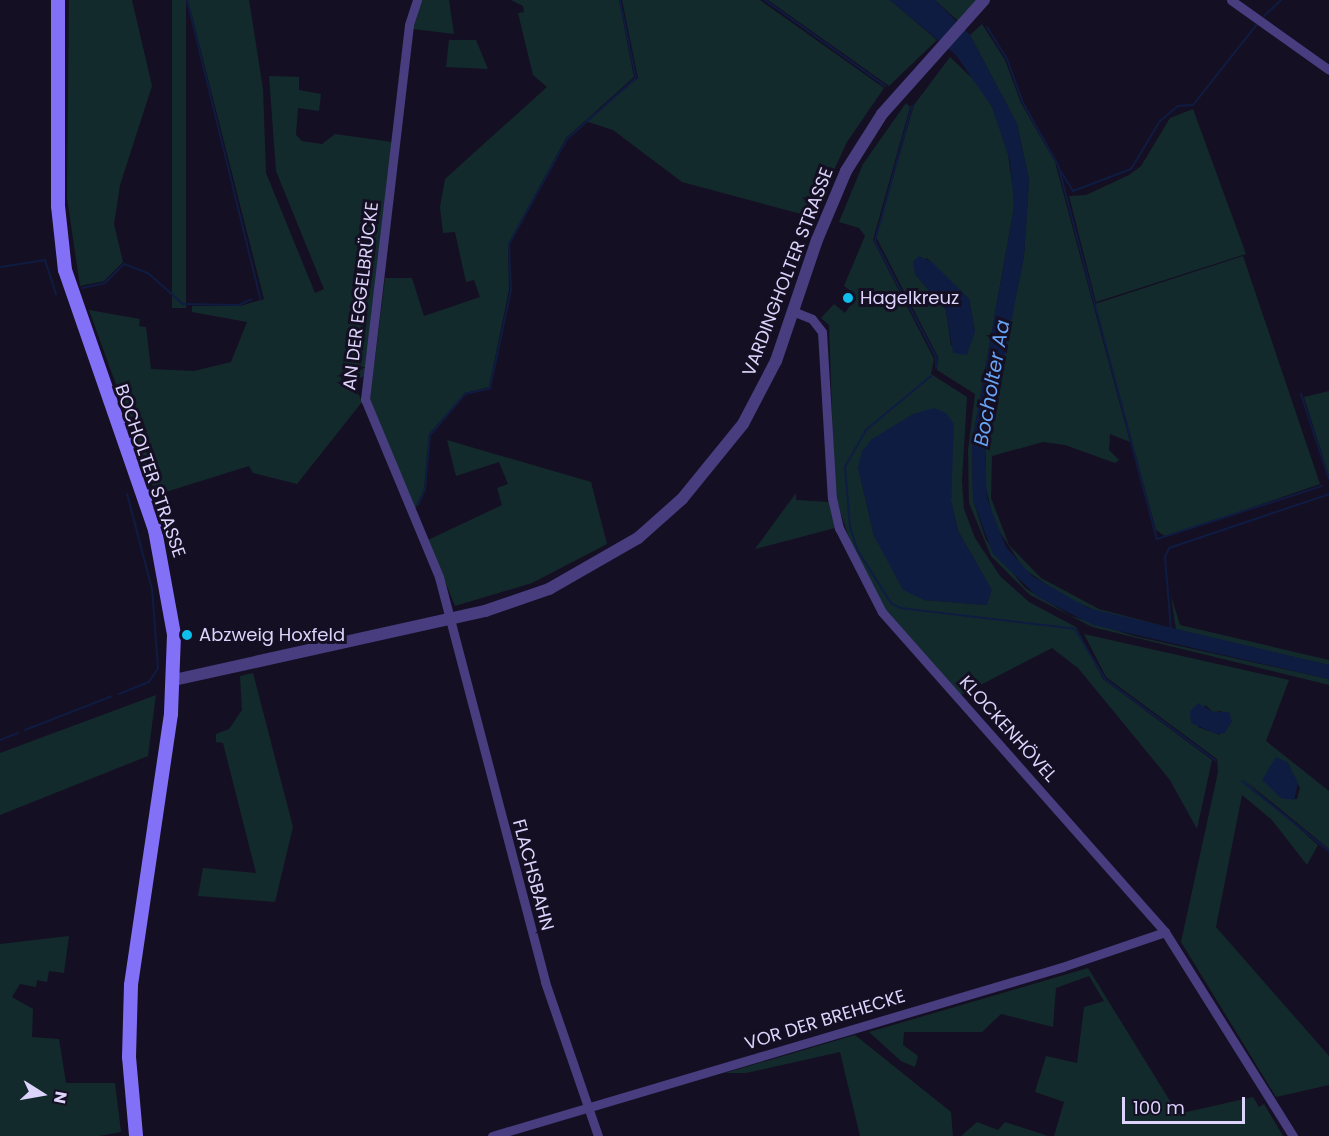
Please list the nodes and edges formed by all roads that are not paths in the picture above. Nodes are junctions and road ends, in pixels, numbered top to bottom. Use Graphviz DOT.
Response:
graph roads {
  1 [pos="58,0"];
  2 [pos="417,0"];
  3 [pos="984,0"];
  4 [pos="1231,0"];
  5 [pos="1329,70"];
  6 [pos="795,312"];
  7 [pos="452,618"];
  8 [pos="174,680"];
  9 [pos="1166,932"];
  10 [pos="587,1109"];
  11 [pos="136,1136"];
  12 [pos="492,1136"];
  13 [pos="598,1136"];
  14 [pos="1293,1136"];
  1 -- 8 [label="main road, BOCHOLTER STRASSE"];
  2 -- 7 [label="street, AN DER EGGELBRÜCKE"];
  3 -- 6 [label="street, VARDINGHOLTER STRASSE"];
  4 -- 5 [label="street"];
  6 -- 7 [label="street, VARDINGHOLTER STRASSE"];
  6 -- 9 [label="street, KLOCKENHÖVEL"];
  7 -- 8 [label="street, VARDINGHOLTER STRASSE"];
  7 -- 10 [label="street, FLACHSBAHN"];
  8 -- 11 [label="main road, BOCHOLTER STRASSE"];
  9 -- 10 [label="street, VOR DER BREHECKE"];
  9 -- 14 [label="street, KLOCKENHÖVEL"];
  10 -- 12 [label="street, VOR DER BREHECKE"];
  10 -- 13 [label="street, FLACHSBAHN"];
}
